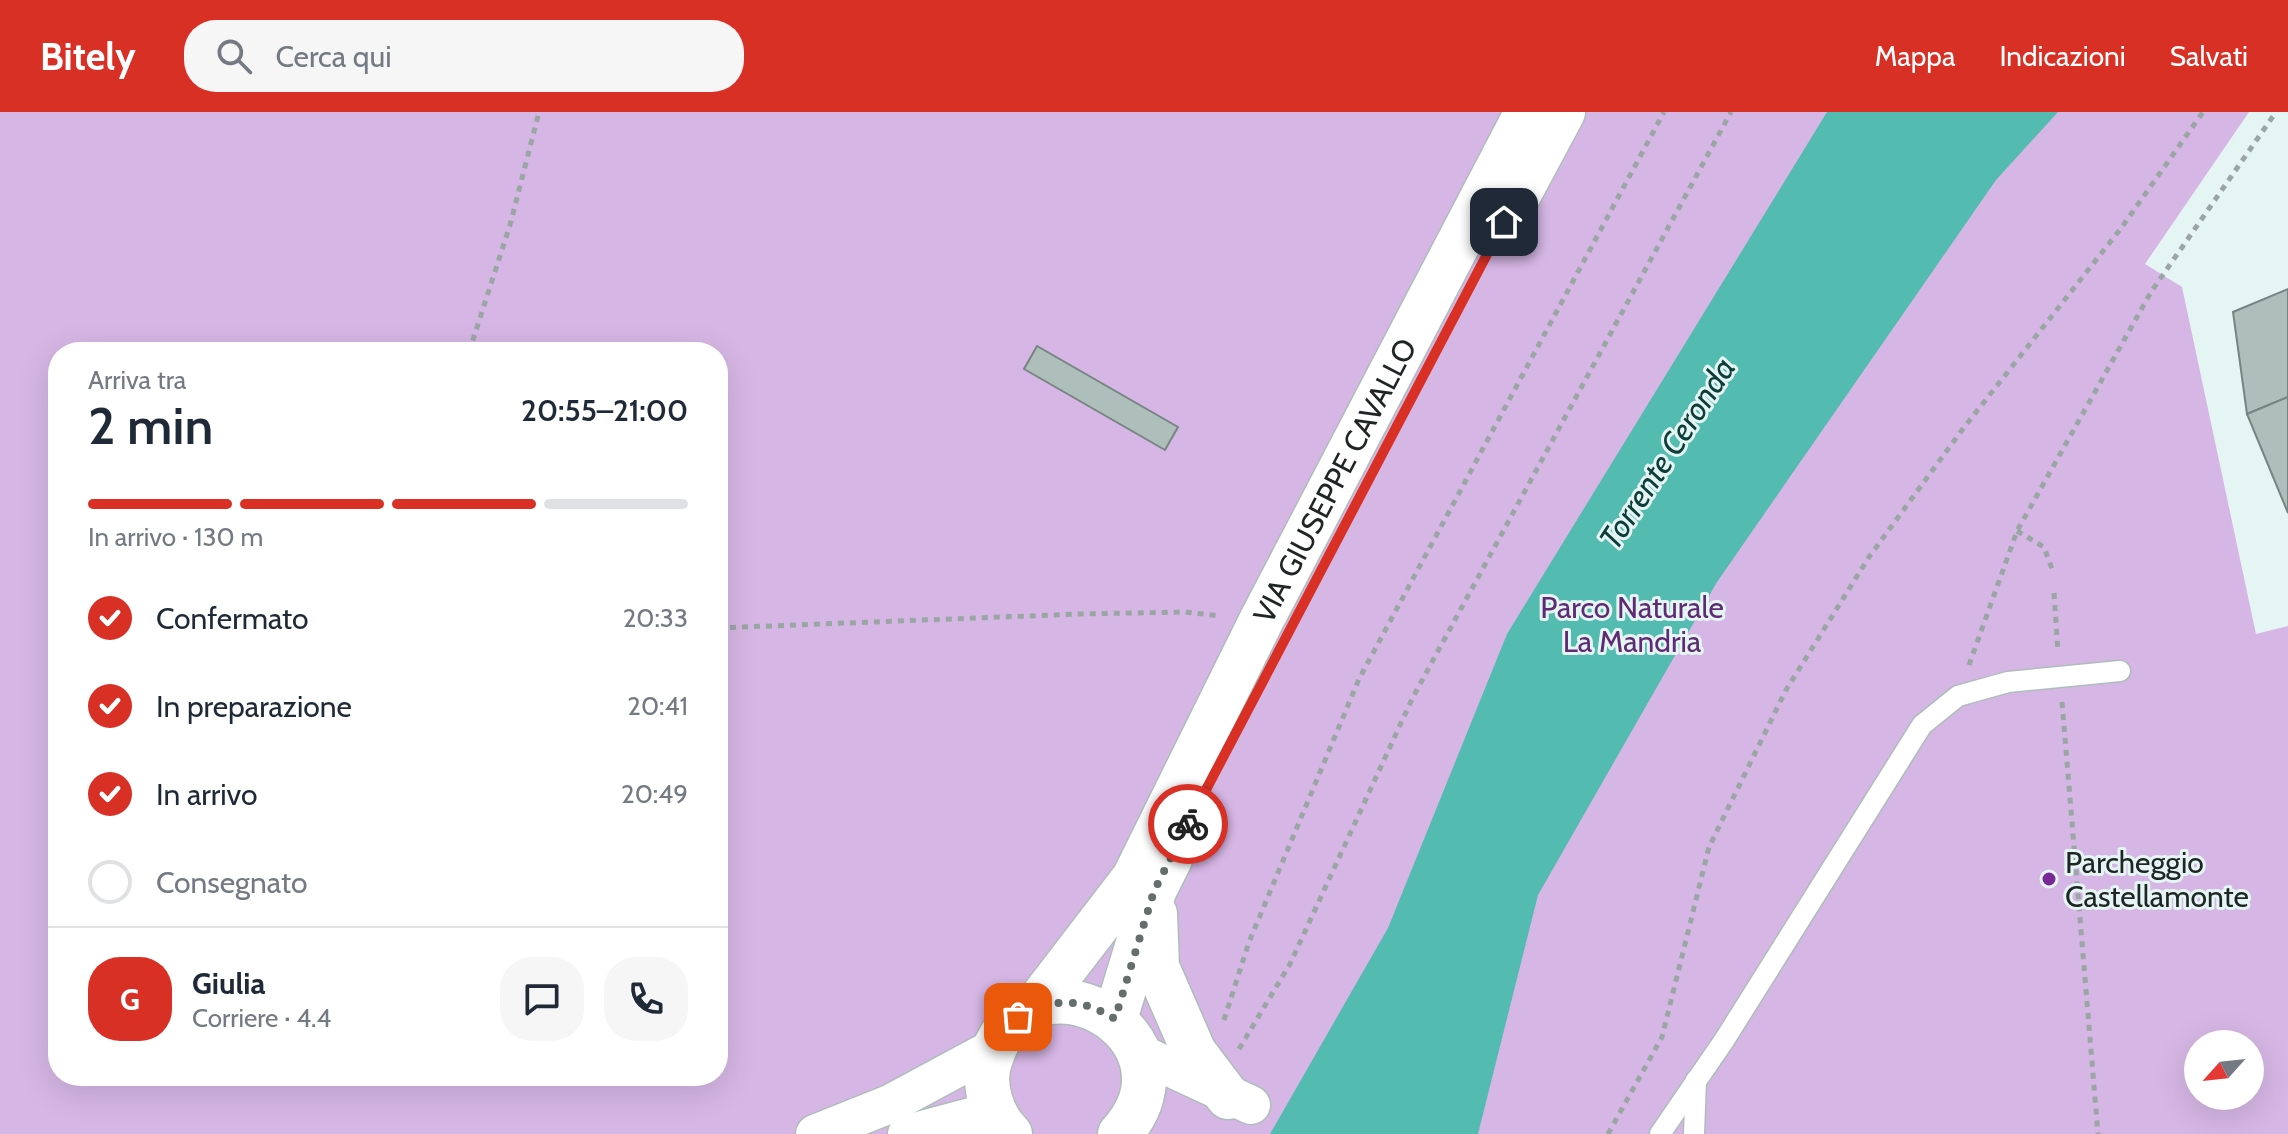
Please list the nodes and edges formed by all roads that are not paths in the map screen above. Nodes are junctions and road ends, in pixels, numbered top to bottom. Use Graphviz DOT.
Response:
graph roads {
  1 [pos="1527,112"];
  2 [pos="1563,112"];
  3 [pos="2120,671"];
  4 [pos="1154,891"];
  5 [pos="1035,1007"];
  6 [pos="1127,1036"];
  7 [pos="994,1048"];
  8 [pos="1697,1076"];
  9 [pos="1239,1101"];
  10 [pos="1131,1116"];
  11 [pos="1004,1127"];
  12 [pos="815,1134"];
  13 [pos="907,1134"];
  14 [pos="1660,1134"];
  15 [pos="1694,1134"];
  1 -- 5 [label="street, VIA GIUSEPPE CAVALLO"];
  2 -- 4 [label="street, VIA GIUSEPPE CAVALLO"];
  3 -- 8 [label="lane"];
  4 -- 6 [label="street, VIA GIUSEPPE CAVALLO"];
  4 -- 9 [label="street"];
  5 -- 6 [label="street"];
  5 -- 7 [label="street, VIA GIUSEPPE CAVALLO"];
  6 -- 9 [label="street"];
  6 -- 10 [label="street"];
  7 -- 11 [label="street"];
  7 -- 12 [label="street"];
  8 -- 14 [label="lane"];
  8 -- 15 [label="lane"];
  9 -- 10 [label="street"];
  11 -- 13 [label="street"];
}
